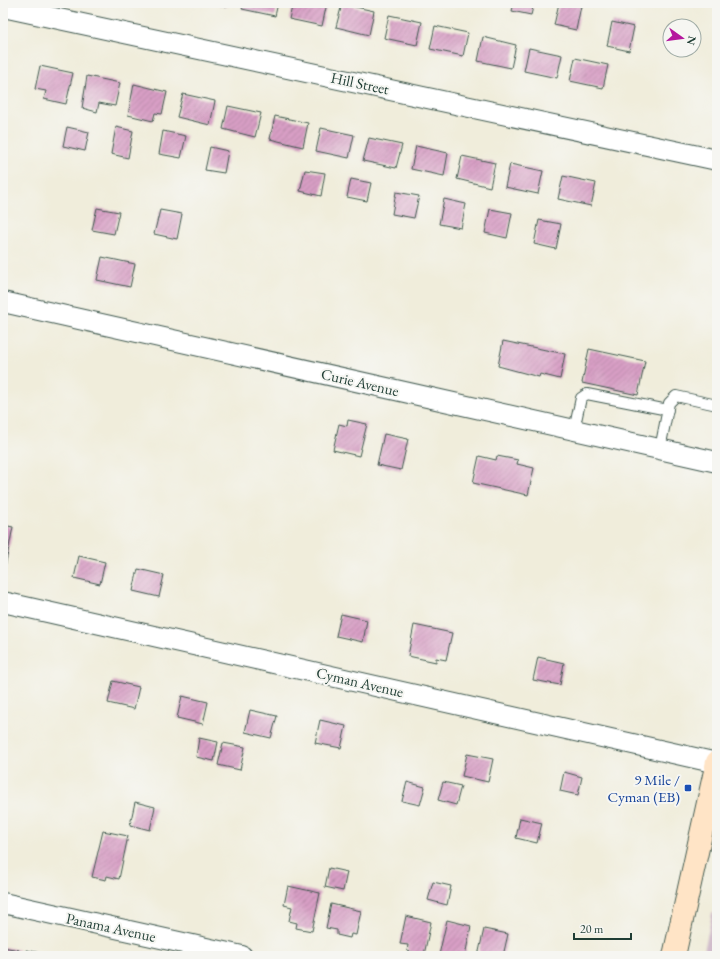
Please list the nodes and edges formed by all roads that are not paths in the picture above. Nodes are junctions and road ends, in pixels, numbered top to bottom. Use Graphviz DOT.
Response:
graph roads {
  1 [pos="3,7"];
  2 [pos="717,160"];
  3 [pos="3,302"];
  4 [pos="717,405"];
  5 [pos="668,410"];
  6 [pos="574,430"];
  7 [pos="660,449"];
  8 [pos="717,462"];
  9 [pos="3,602"];
  10 [pos="717,762"];
  11 [pos="3,903"];
  12 [pos="242,956"];
  13 [pos="674,956"];
  1 -- 2 [label="street, Hill Street"];
  3 -- 6 [label="street, Curie Avenue"];
  4 -- 5 [label="lane"];
  5 -- 6 [label="lane"];
  5 -- 7 [label="lane"];
  6 -- 7 [label="street, Curie Avenue"];
  7 -- 8 [label="street, Curie Avenue"];
  9 -- 10 [label="street, Cyman Avenue"];
  10 -- 13 [label="main road"];
  11 -- 12 [label="street, Panama Avenue"];
}
